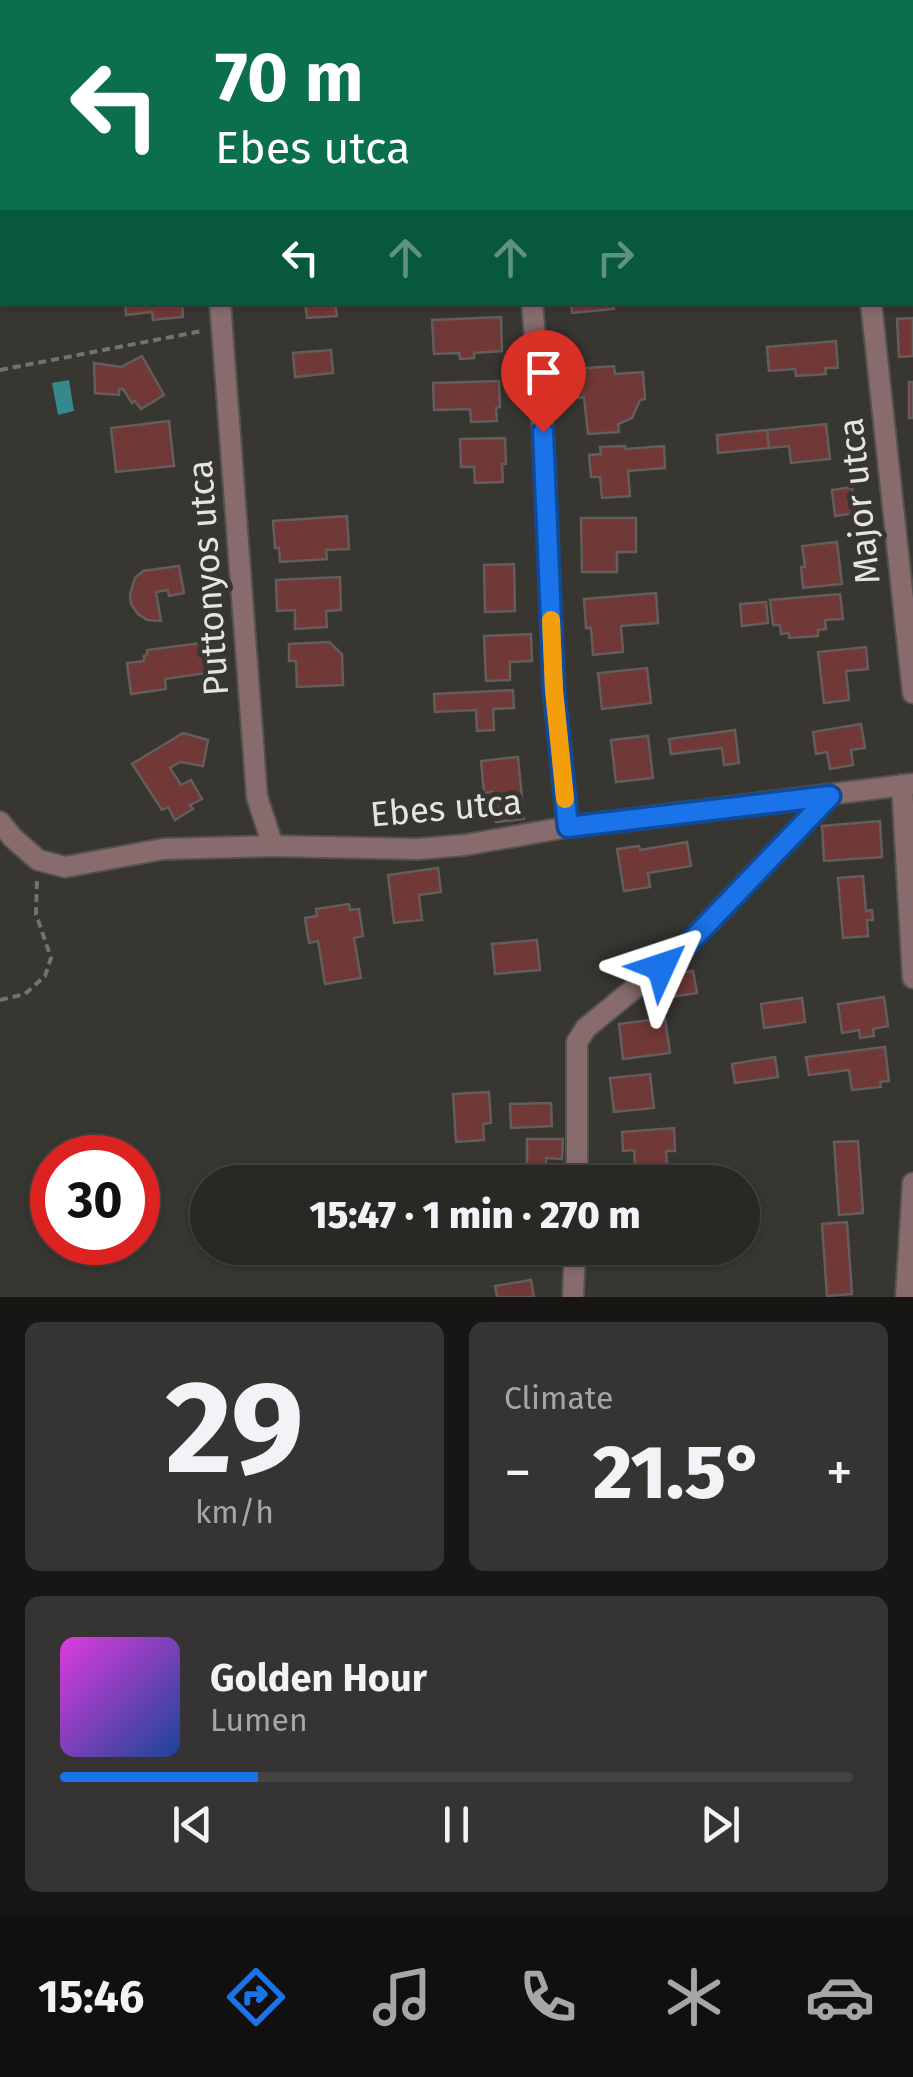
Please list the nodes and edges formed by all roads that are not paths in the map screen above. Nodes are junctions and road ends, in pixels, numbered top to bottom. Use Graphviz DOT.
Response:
graph roads {
  1 [pos="220,305"];
  2 [pos="532,305"];
  3 [pos="871,305"];
  4 [pos="913,694"];
  5 [pos="908,784"];
  6 [pos="830,796"];
  7 [pos="0,822"];
  8 [pos="568,827"];
  9 [pos="273,846"];
  10 [pos="913,978"];
  11 [pos="577,1165"];
  12 [pos="913,1182"];
  13 [pos="574,1265"];
  14 [pos="573,1297"];
  15 [pos="906,1297"];
  1 -- 9 [label="street, Puttonyos utca"];
  2 -- 8 [label="street"];
  3 -- 4 [label="street, Major utca"];
  5 -- 6 [label="street, Ebes utca"];
  5 -- 10 [label="street"];
  6 -- 8 [label="street, Ebes utca"];
  6 -- 11 [label="street"];
  7 -- 9 [label="street, Ebes utca"];
  8 -- 9 [label="street, Ebes utca"];
  12 -- 15 [label="street"];
  13 -- 14 [label="street"];
}
